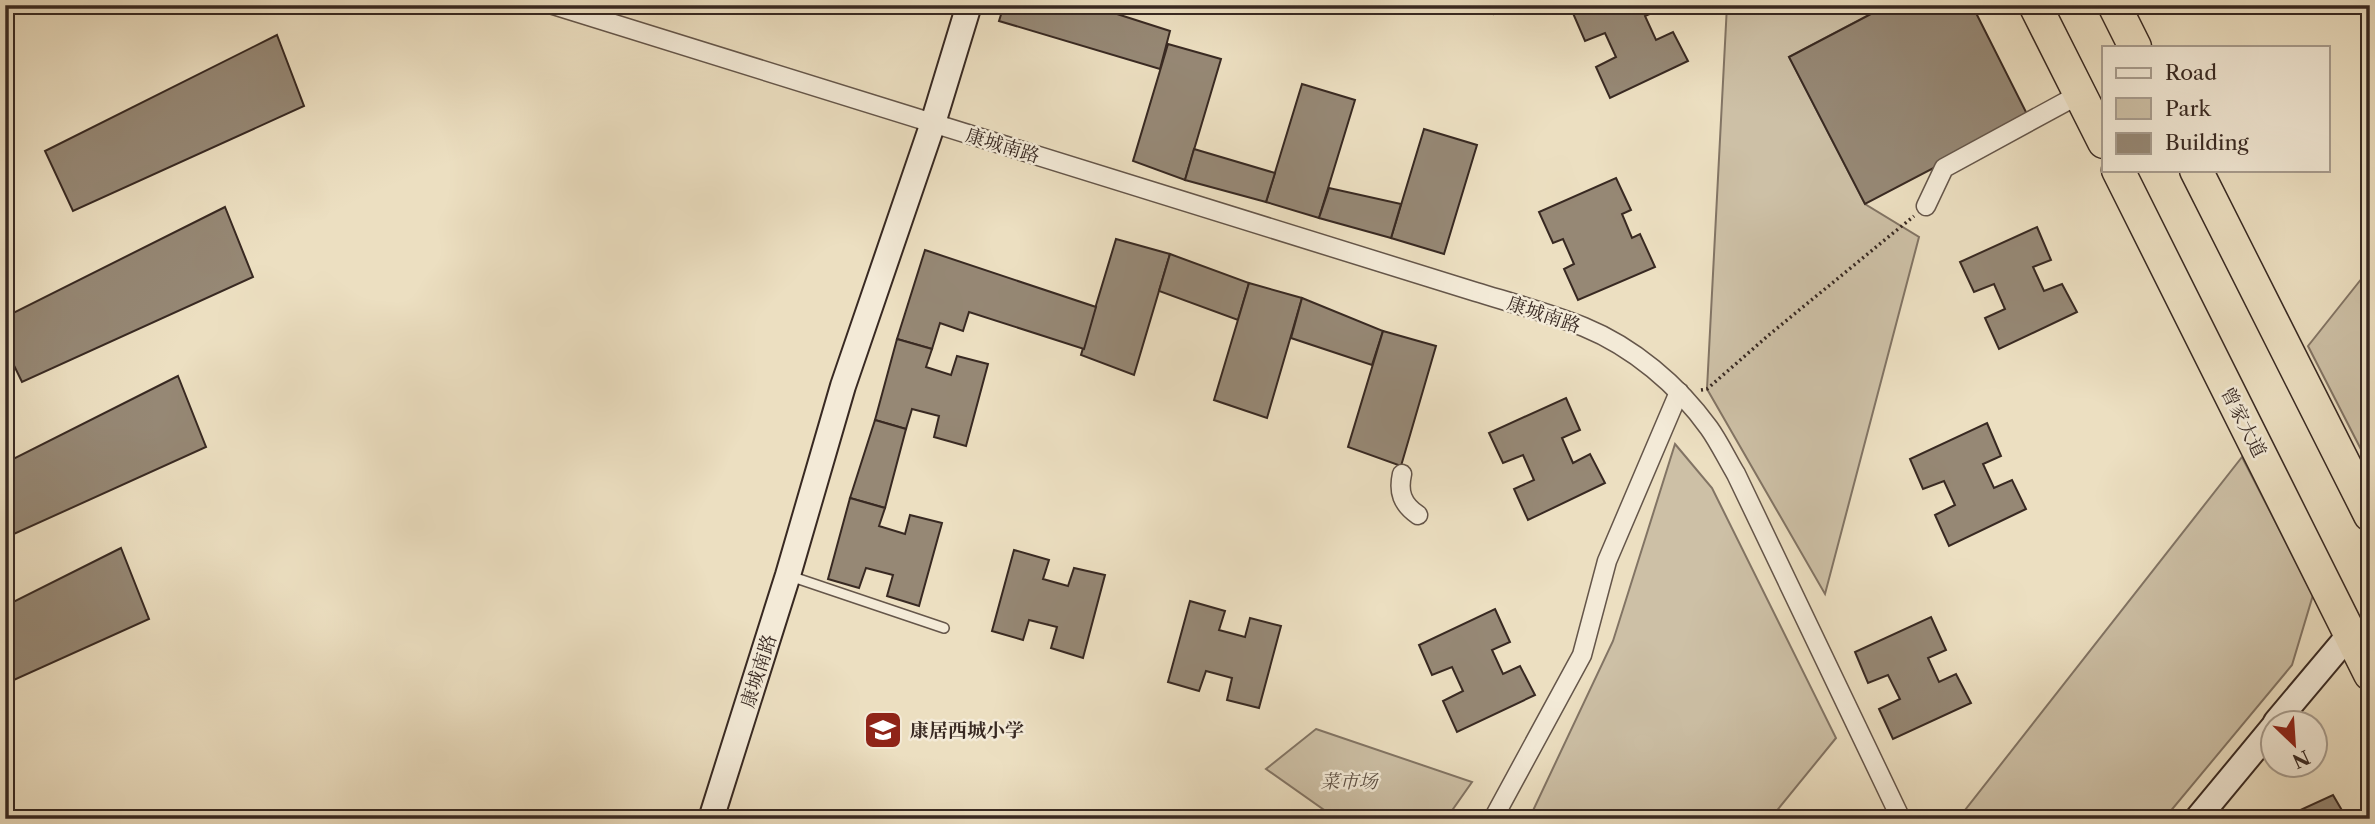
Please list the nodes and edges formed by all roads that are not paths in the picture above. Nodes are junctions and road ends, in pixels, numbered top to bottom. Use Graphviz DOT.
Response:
graph roads {
  1 [pos="553,5"];
  2 [pos="969,5"];
  3 [pos="2035,5"];
  4 [pos="2114,5"];
  5 [pos="2134,46"];
  6 [pos="2080,94"];
  7 [pos="933,123"];
  8 [pos="2102,138"];
  9 [pos="2119,172"];
  10 [pos="2197,172"];
  11 [pos="1926,206"];
  12 [pos="1679,392"];
  13 [pos="1402,474"];
  14 [pos="1418,515"];
  15 [pos="2370,515"];
  16 [pos="788,575"];
  17 [pos="944,628"];
  18 [pos="2350,634"];
  19 [pos="2370,674"];
  20 [pos="2288,708"];
  21 [pos="2260,742"];
  22 [pos="711,819"];
  23 [pos="1493,819"];
  24 [pos="1901,819"];
  25 [pos="2197,819"];
  1 -- 7 [label="street"];
  2 -- 7 [label="street, 康城南路"];
  3 -- 6 [label="highway"];
  4 -- 5 [label="highway"];
  6 -- 8 [label="highway"];
  6 -- 11 [label="street"];
  7 -- 12 [label="street, 康城南路"];
  7 -- 16 [label="street, 康城南路"];
  9 -- 18 [label="highway, 曾家大道"];
  10 -- 15 [label="highway"];
  12 -- 23 [label="street"];
  12 -- 24 [label="street, 康城南路"];
  13 -- 14 [label="street"];
  16 -- 17 [label="lane"];
  16 -- 22 [label="street, 康城南路"];
  18 -- 19 [label="highway, 曾家大道"];
  18 -- 20 [label="street"];
  21 -- 25 [label="street"];
}
